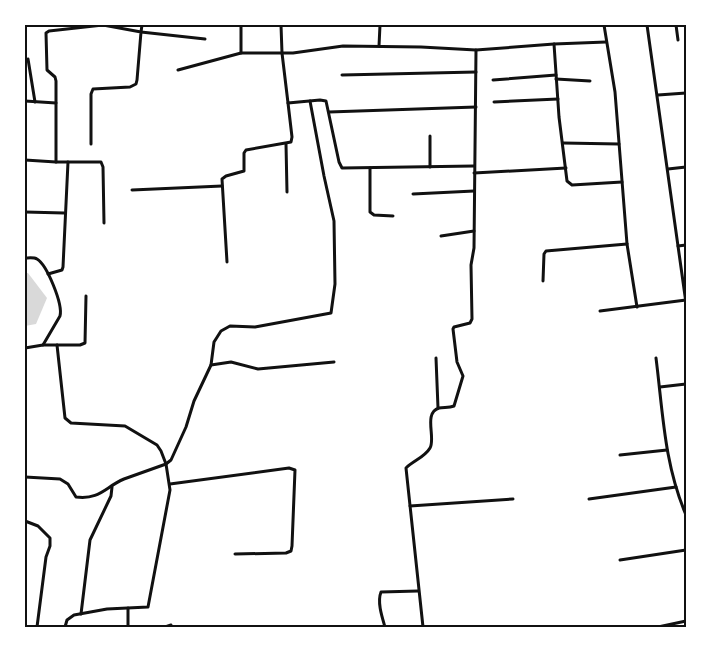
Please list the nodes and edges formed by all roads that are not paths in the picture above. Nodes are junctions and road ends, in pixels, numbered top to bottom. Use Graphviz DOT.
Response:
graph roads {
  1 [pos="63,25"];
  2 [pos="103,25"];
  3 [pos="142,25"];
  4 [pos="241,25"];
  5 [pos="281,25"];
  6 [pos="380,25"];
  7 [pos="604,25"];
  8 [pos="647,25"];
  9 [pos="676,25"];
  10 [pos="62,30"];
  11 [pos="141,32"];
  12 [pos="205,39"];
  13 [pos="678,40"];
  14 [pos="606,42"];
  15 [pos="554,44"];
  16 [pos="378,46"];
  17 [pos="476,50"];
  18 [pos="241,53"];
  19 [pos="282,53"];
  20 [pos="28,59"];
  21 [pos="178,70"];
  22 [pos="476,72"];
  23 [pos="342,75"];
  24 [pos="556,77"];
  25 [pos="493,80"];
  26 [pos="590,82"];
  27 [pos="686,94"];
  28 [pos="658,95"];
  29 [pos="558,99"];
  30 [pos="25,101"];
  31 [pos="310,101"];
  32 [pos="35,102"];
  33 [pos="494,102"];
  34 [pos="56,103"];
  35 [pos="288,103"];
  36 [pos="476,107"];
  37 [pos="329,112"];
  38 [pos="430,136"];
  39 [pos="563,143"];
  40 [pos="91,144"];
  41 [pos="286,144"];
  42 [pos="619,144"];
  43 [pos="25,160"];
  44 [pos="56,162"];
  45 [pos="68,162"];
  46 [pos="474,166"];
  47 [pos="430,167"];
  48 [pos="686,167"];
  49 [pos="370,168"];
  50 [pos="566,168"];
  51 [pos="668,169"];
  52 [pos="474,173"];
  53 [pos="622,182"];
  54 [pos="222,186"];
  55 [pos="132,190"];
  56 [pos="474,191"];
  57 [pos="287,192"];
  58 [pos="413,194"];
  59 [pos="25,212"];
  60 [pos="65,213"];
  61 [pos="393,216"];
  62 [pos="104,224"];
  63 [pos="474,231"];
  64 [pos="441,236"];
  65 [pos="627,244"];
  66 [pos="686,245"];
  67 [pos="678,246"];
  68 [pos="25,258"];
  69 [pos="227,262"];
  70 [pos="48,274"];
  71 [pos="543,281"];
  72 [pos="685,293"];
  73 [pos="86,296"];
  74 [pos="686,302"];
  75 [pos="637,307"];
  76 [pos="600,311"];
  77 [pos="43,344"];
  78 [pos="58,345"];
  79 [pos="25,348"];
  80 [pos="436,358"];
  81 [pos="656,358"];
  82 [pos="334,362"];
  83 [pos="211,365"];
  84 [pos="686,384"];
  85 [pos="660,387"];
  86 [pos="438,408"];
  87 [pos="667,450"];
  88 [pos="620,455"];
  89 [pos="166,464"];
  90 [pos="25,477"];
  91 [pos="170,484"];
  92 [pos="112,487"];
  93 [pos="676,487"];
  94 [pos="512,498"];
  95 [pos="589,499"];
  96 [pos="410,506"];
  97 [pos="686,516"];
  98 [pos="25,521"];
  99 [pos="686,550"];
  100 [pos="235,554"];
  101 [pos="620,560"];
  102 [pos="418,591"];
  103 [pos="128,608"];
  104 [pos="81,614"];
  105 [pos="686,621"];
  106 [pos="171,625"];
  107 [pos="37,627"];
  108 [pos="65,627"];
  109 [pos="128,627"];
  110 [pos="165,627"];
  111 [pos="386,627"];
  112 [pos="423,627"];
  113 [pos="658,627"];
  1 -- 10 [label="street"];
  2 -- 10 [label="street"];
  2 -- 11 [label="street"];
  3 -- 11 [label="street"];
  4 -- 18 [label="street"];
  5 -- 19 [label="street"];
  6 -- 16 [label="street"];
  7 -- 14 [label="street"];
  8 -- 28 [label="street"];
  9 -- 13 [label="street"];
  10 -- 34 [label="street"];
  11 -- 12 [label="street"];
  11 -- 40 [label="street"];
  14 -- 15 [label="street"];
  14 -- 42 [label="street"];
  15 -- 17 [label="street"];
  15 -- 24 [label="street"];
  16 -- 17 [label="street"];
  16 -- 19 [label="street"];
  17 -- 22 [label="street"];
  18 -- 19 [label="street"];
  18 -- 21 [label="street"];
  19 -- 35 [label="street"];
  20 -- 32 [label="street"];
  22 -- 23 [label="street"];
  22 -- 36 [label="street"];
  24 -- 25 [label="street"];
  24 -- 26 [label="street"];
  24 -- 29 [label="street"];
  27 -- 28 [label="street"];
  28 -- 51 [label="street"];
  29 -- 33 [label="street"];
  29 -- 39 [label="street"];
  30 -- 32 [label="street"];
  31 -- 35 [label="street"];
  31 -- 37 [label="street"];
  31 -- 83 [label="street"];
  32 -- 34 [label="street"];
  34 -- 44 [label="street"];
  35 -- 41 [label="street"];
  36 -- 37 [label="street"];
  36 -- 46 [label="street"];
  37 -- 49 [label="street"];
  38 -- 47 [label="street"];
  39 -- 42 [label="street"];
  39 -- 50 [label="street"];
  41 -- 54 [label="street"];
  41 -- 57 [label="street"];
  42 -- 53 [label="street"];
  43 -- 44 [label="street"];
  44 -- 45 [label="street"];
  45 -- 60 [label="street"];
  45 -- 62 [label="street"];
  46 -- 47 [label="street"];
  46 -- 52 [label="street"];
  47 -- 49 [label="street"];
  48 -- 51 [label="street"];
  49 -- 61 [label="street"];
  50 -- 52 [label="street"];
  50 -- 53 [label="street"];
  51 -- 67 [label="street"];
  52 -- 56 [label="street"];
  53 -- 65 [label="street"];
  54 -- 55 [label="street"];
  54 -- 69 [label="street"];
  56 -- 58 [label="street"];
  56 -- 63 [label="street"];
  59 -- 60 [label="street"];
  60 -- 70 [label="street"];
  63 -- 64 [label="street"];
  63 -- 86 [label="street"];
  65 -- 71 [label="street"];
  65 -- 75 [label="street"];
  66 -- 67 [label="street"];
  67 -- 72 [label="street"];
  68 -- 70 [label="street"];
  70 -- 77 [label="street"];
  72 -- 74 [label="street"];
  73 -- 78 [label="street"];
  74 -- 75 [label="street"];
  75 -- 76 [label="street"];
  77 -- 78 [label="street"];
  77 -- 79 [label="street"];
  78 -- 89 [label="street"];
  80 -- 86 [label="street"];
  81 -- 85 [label="street"];
  82 -- 83 [label="street"];
  83 -- 89 [label="street"];
  84 -- 85 [label="street"];
  85 -- 87 [label="street"];
  86 -- 96 [label="street"];
  87 -- 88 [label="street"];
  87 -- 93 [label="street"];
  89 -- 91 [label="street"];
  89 -- 92 [label="street"];
  90 -- 92 [label="street"];
  91 -- 100 [label="street"];
  91 -- 103 [label="street"];
  92 -- 104 [label="street"];
  93 -- 95 [label="street"];
  93 -- 97 [label="street"];
  94 -- 96 [label="street"];
  96 -- 102 [label="street"];
  98 -- 107 [label="street"];
  99 -- 101 [label="street"];
  102 -- 111 [label="street"];
  102 -- 112 [label="street"];
  103 -- 104 [label="street"];
  103 -- 109 [label="street"];
  104 -- 108 [label="street"];
  105 -- 113 [label="street"];
  106 -- 110 [label="street"];
}
